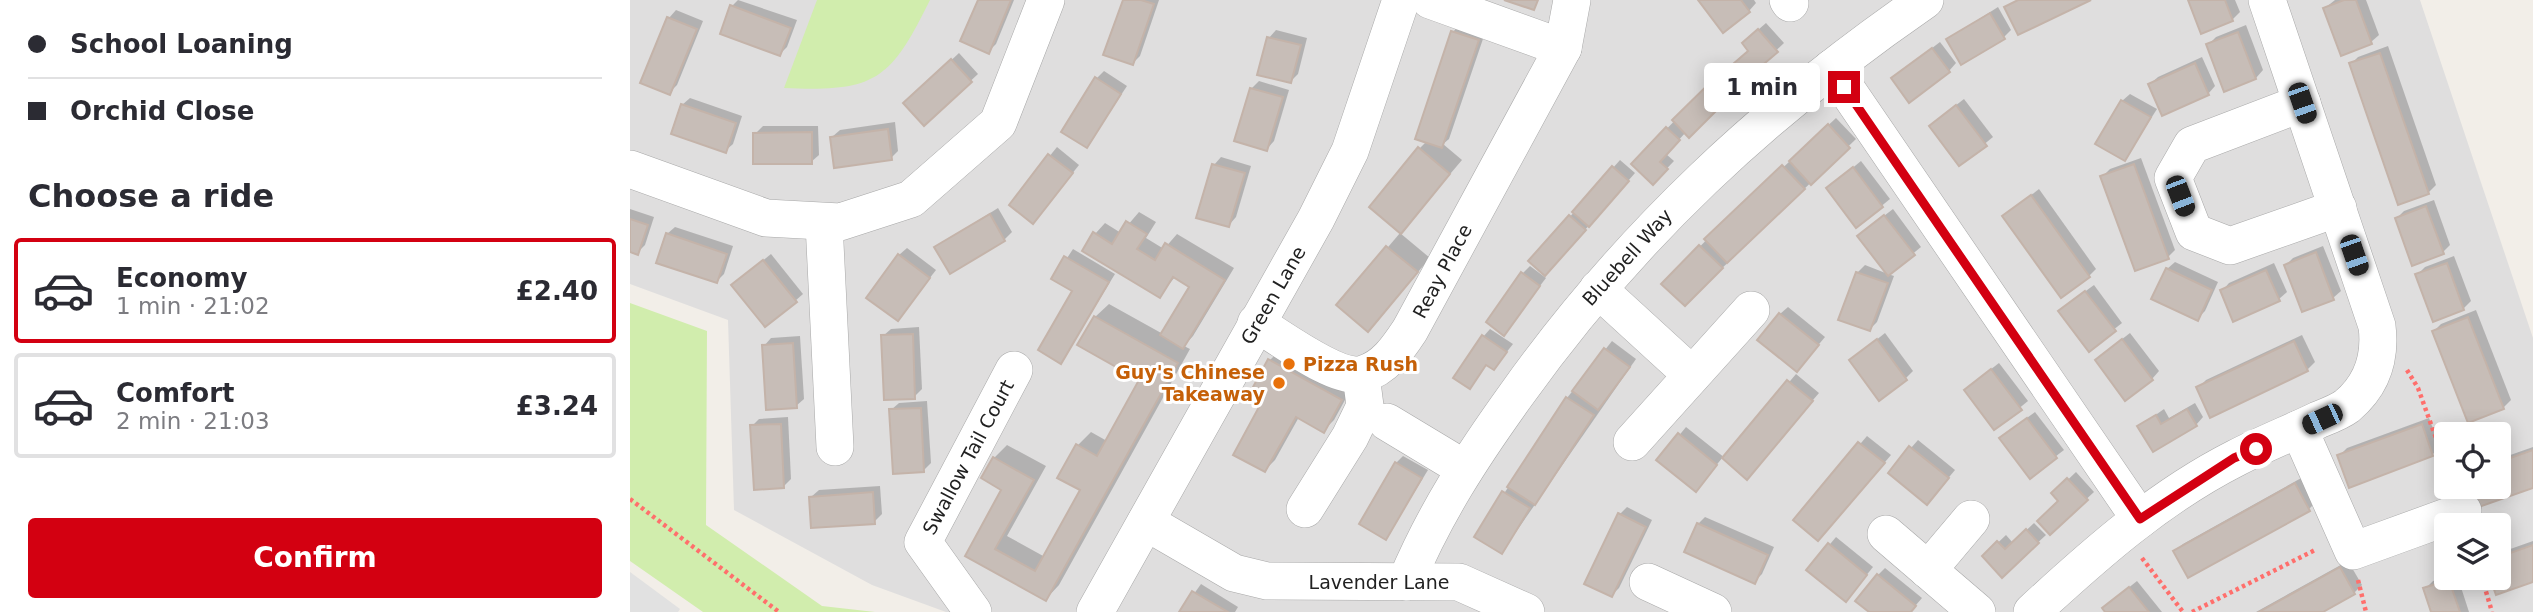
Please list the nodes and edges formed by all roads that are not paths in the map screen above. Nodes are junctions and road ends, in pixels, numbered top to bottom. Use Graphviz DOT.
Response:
graph roads {
  1 [pos="1046,0"];
  2 [pos="1401,0"];
  3 [pos="1430,0"];
  4 [pos="1572,0"];
  5 [pos="1926,0"];
  6 [pos="2267,0"];
  7 [pos="1563,48"];
  8 [pos="1832,68"];
  9 [pos="2302,103"];
  10 [pos="630,169"];
  11 [pos="2338,208"];
  12 [pos="824,223"];
  13 [pos="1598,289"];
  14 [pos="1751,310"];
  15 [pos="1256,323"];
  16 [pos="1014,370"];
  17 [pos="1361,375"];
  18 [pos="1692,375"];
  19 [pos="1387,422"];
  20 [pos="2299,429"];
  21 [pos="1632,442"];
  22 [pos="836,454"];
  23 [pos="1465,470"];
  24 [pos="1305,509"];
  25 [pos="2463,511"];
  26 [pos="1971,519"];
  27 [pos="1146,522"];
  28 [pos="2131,526"];
  29 [pos="1886,534"];
  30 [pos="1928,570"];
  31 [pos="1406,582"];
  32 [pos="1648,582"];
  33 [pos="1266,596"];
  34 [pos="972,612"];
  35 [pos="1095,612"];
  36 [pos="1527,612"];
  37 [pos="1713,612"];
  38 [pos="1977,612"];
  39 [pos="2032,612"];
  1 -- 12 [label="street"];
  2 -- 15 [label="street, Green Lane"];
  3 -- 7 [label="street"];
  4 -- 7 [label="street, Reay Place"];
  5 -- 8 [label="street, Bluebell Way"];
  6 -- 9 [label="street"];
  7 -- 17 [label="street, Reay Place"];
  8 -- 13 [label="street, Bluebell Way"];
  8 -- 28 [label="street"];
  9 -- 11 [label="street"];
  9 -- 11 [label="street"];
  10 -- 12 [label="street"];
  11 -- 20 [label="street"];
  12 -- 22 [label="street"];
  13 -- 18 [label="street"];
  13 -- 23 [label="street, Bluebell Way"];
  14 -- 18 [label="street"];
  15 -- 17 [label="street"];
  15 -- 27 [label="street, Green Lane"];
  16 -- 34 [label="street, Swallow Tail Court"];
  17 -- 24 [label="street"];
  18 -- 21 [label="street"];
  19 -- 23 [label="street"];
  20 -- 25 [label="street"];
  20 -- 28 [label="street"];
  23 -- 31 [label="street, Bluebell Way"];
  26 -- 30 [label="street"];
  27 -- 33 [label="street, Lavender Lane"];
  27 -- 35 [label="street, Green Lane"];
  28 -- 39 [label="street"];
  29 -- 30 [label="street"];
  30 -- 38 [label="street"];
  31 -- 33 [label="street, Lavender Lane"];
  31 -- 36 [label="street, Lavender Lane"];
  32 -- 37 [label="street"];
}
